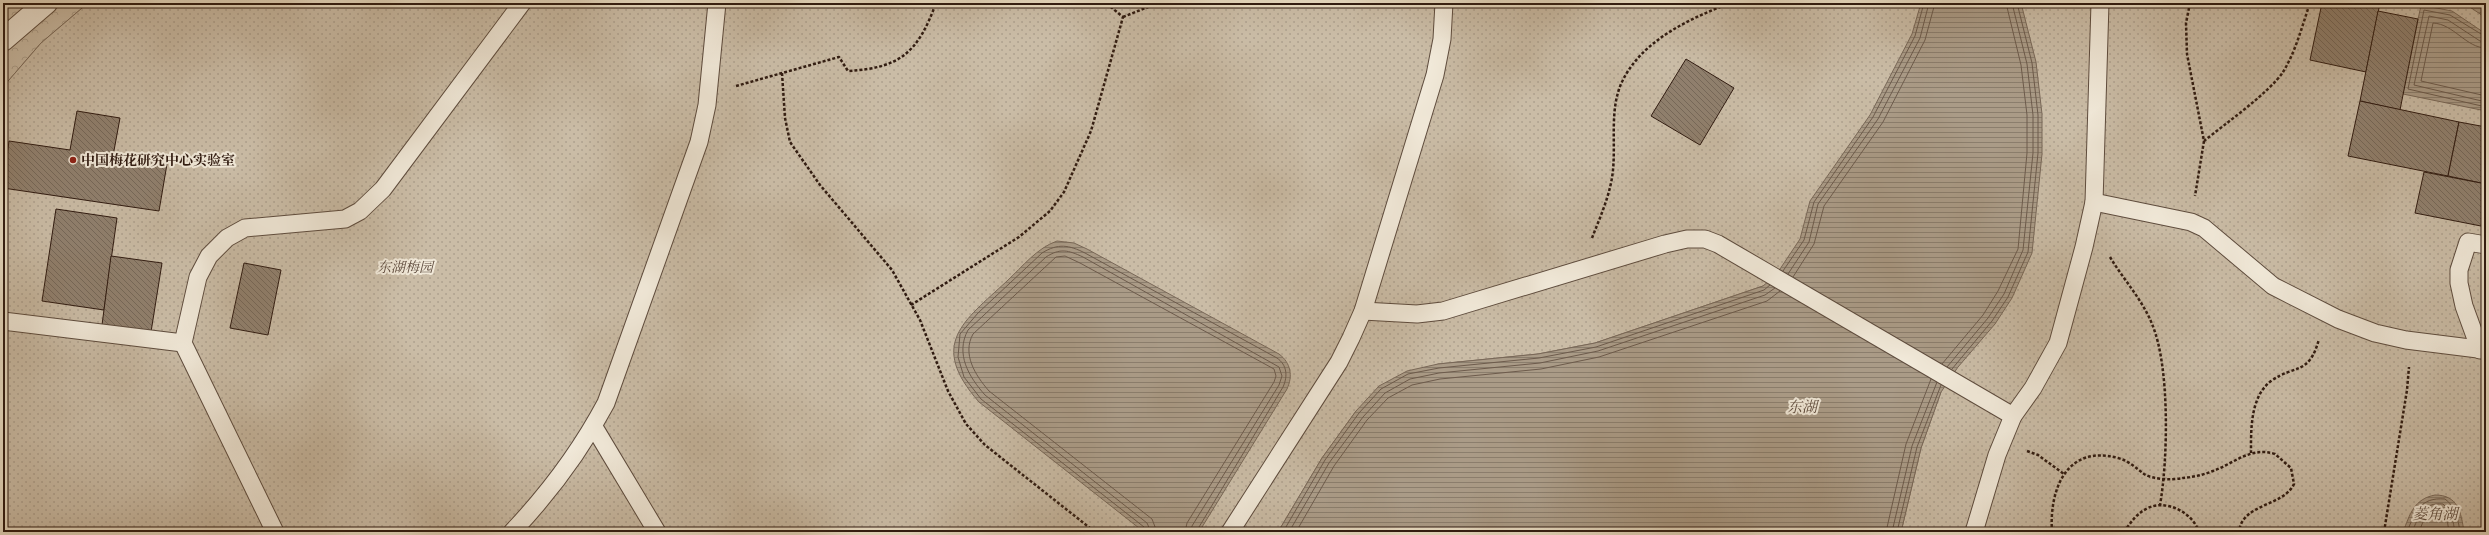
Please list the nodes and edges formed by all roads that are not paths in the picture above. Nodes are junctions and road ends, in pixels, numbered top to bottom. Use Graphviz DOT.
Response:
graph roads {
  1 [pos="46,3"];
  2 [pos="522,3"];
  3 [pos="717,3"];
  4 [pos="1444,3"];
  5 [pos="2100,3"];
  6 [pos="3,40"];
  7 [pos="2094,202"];
  8 [pos="2486,245"];
  9 [pos="1363,311"];
  10 [pos="3,321"];
  11 [pos="183,343"];
  12 [pos="2483,350"];
  13 [pos="2013,416"];
  14 [pos="594,427"];
  15 [pos="275,532"];
  16 [pos="512,532"];
  17 [pos="657,532"];
  18 [pos="1230,532"];
  19 [pos="1974,532"];
  1 -- 6 [label="street"];
  2 -- 11 [label="lane"];
  3 -- 14 [label="lane"];
  4 -- 9 [label="lane"];
  5 -- 7 [label="lane"];
  7 -- 12 [label="lane"];
  7 -- 13 [label="lane"];
  8 -- 12 [label="lane"];
  9 -- 13 [label="lane"];
  9 -- 18 [label="lane"];
  10 -- 11 [label="lane"];
  11 -- 15 [label="lane"];
  13 -- 19 [label="lane"];
  14 -- 16 [label="lane"];
  14 -- 17 [label="lane"];
}
